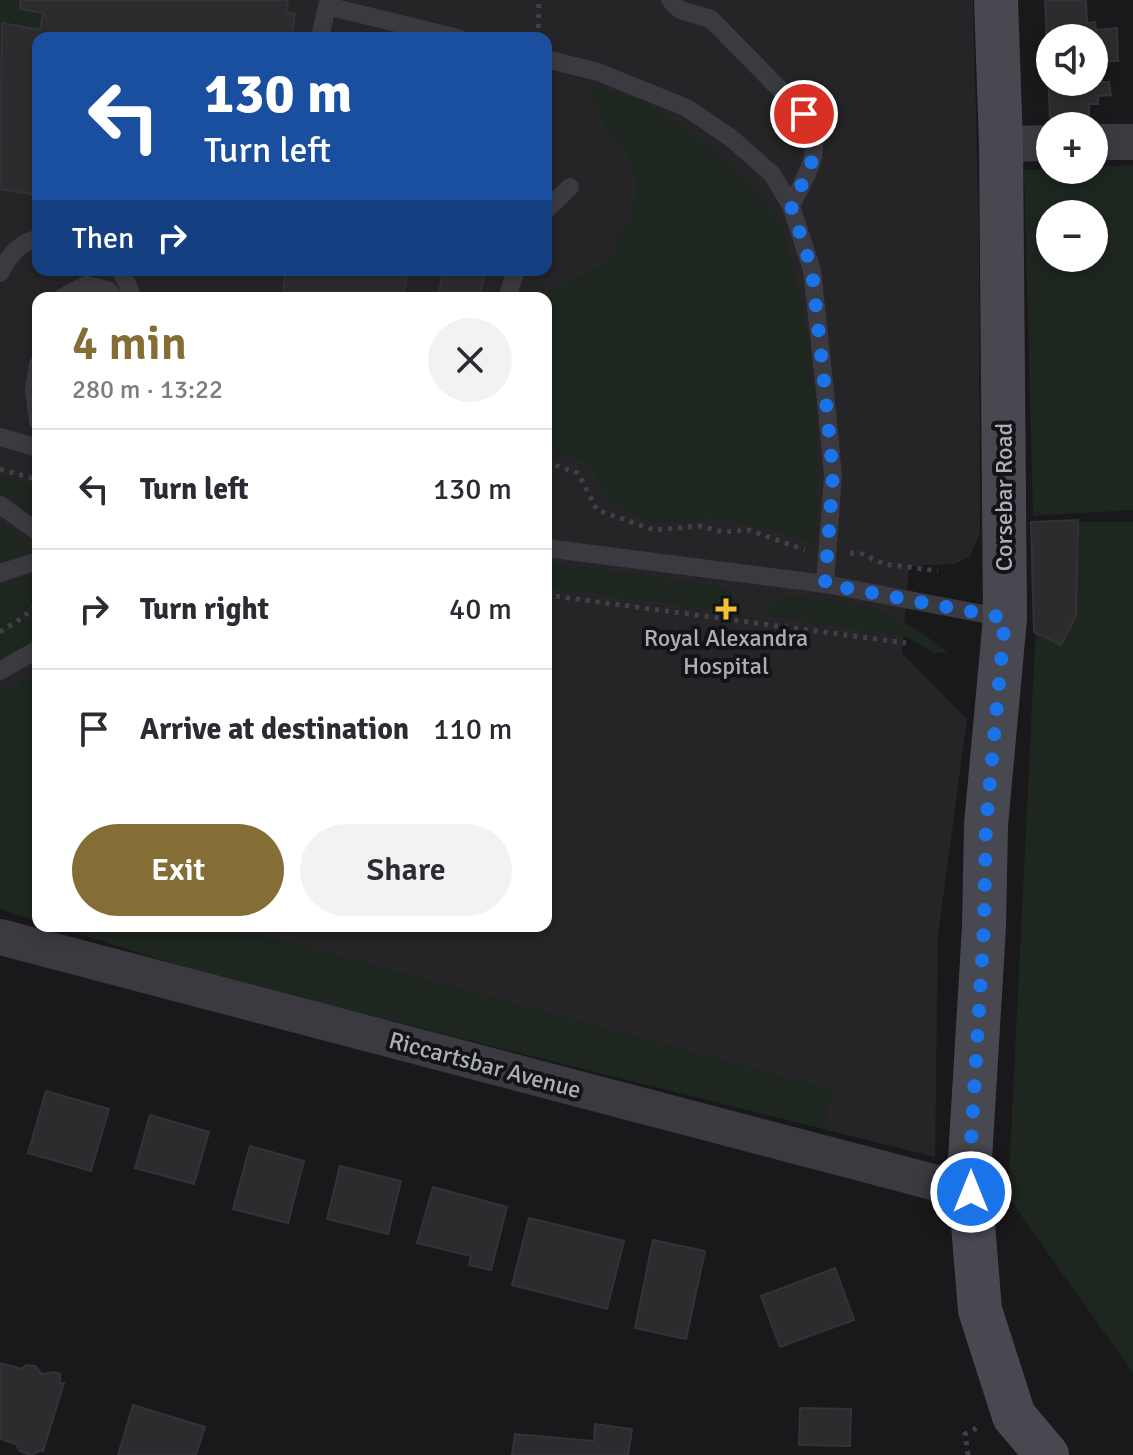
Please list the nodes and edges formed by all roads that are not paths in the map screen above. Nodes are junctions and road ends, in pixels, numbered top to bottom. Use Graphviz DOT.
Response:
graph roads {
  1 [pos="670,0"];
  2 [pos="996,0"];
  3 [pos="327,3"];
  4 [pos="321,32"];
  5 [pos="436,32"];
  6 [pos="552,60"];
  7 [pos="1108,142"];
  8 [pos="1133,142"];
  9 [pos="1036,143"];
  10 [pos="1001,144"];
  11 [pos="570,187"];
  12 [pos="552,204"];
  13 [pos="791,206"];
  14 [pos="32,240"];
  15 [pos="0,273"];
  16 [pos="73,292"];
  17 [pos="110,292"];
  18 [pos="0,437"];
  19 [pos="32,446"];
  20 [pos="0,505"];
  21 [pos="32,528"];
  22 [pos="552,549"];
  23 [pos="32,563"];
  24 [pos="0,573"];
  25 [pos="825,584"];
  26 [pos="1005,618"];
  27 [pos="32,652"];
  28 [pos="0,671"];
  29 [pos="0,937"];
  30 [pos="971,1192"];
  31 [pos="1047,1455"];
  1 -- 13 [label="lane"];
  2 -- 10 [label="main road, Corsebar Road"];
  3 -- 4 [label="lane"];
  3 -- 5 [label="lane"];
  6 -- 13 [label="lane"];
  7 -- 8 [label="street"];
  9 -- 10 [label="street"];
  10 -- 26 [label="main road, Corsebar Road"];
  11 -- 12 [label="lane"];
  13 -- 25 [label="lane"];
  14 -- 15 [label="lane"];
  16 -- 17 [label="lane"];
  18 -- 19 [label="lane"];
  20 -- 21 [label="lane"];
  22 -- 25 [label="lane"];
  23 -- 24 [label="lane"];
  25 -- 26 [label="lane"];
  26 -- 30 [label="main road, Corsebar Road"];
  27 -- 28 [label="lane"];
  29 -- 30 [label="street, Riccartsbar Avenue"];
  30 -- 31 [label="main road, Corsebar Road"];
}
